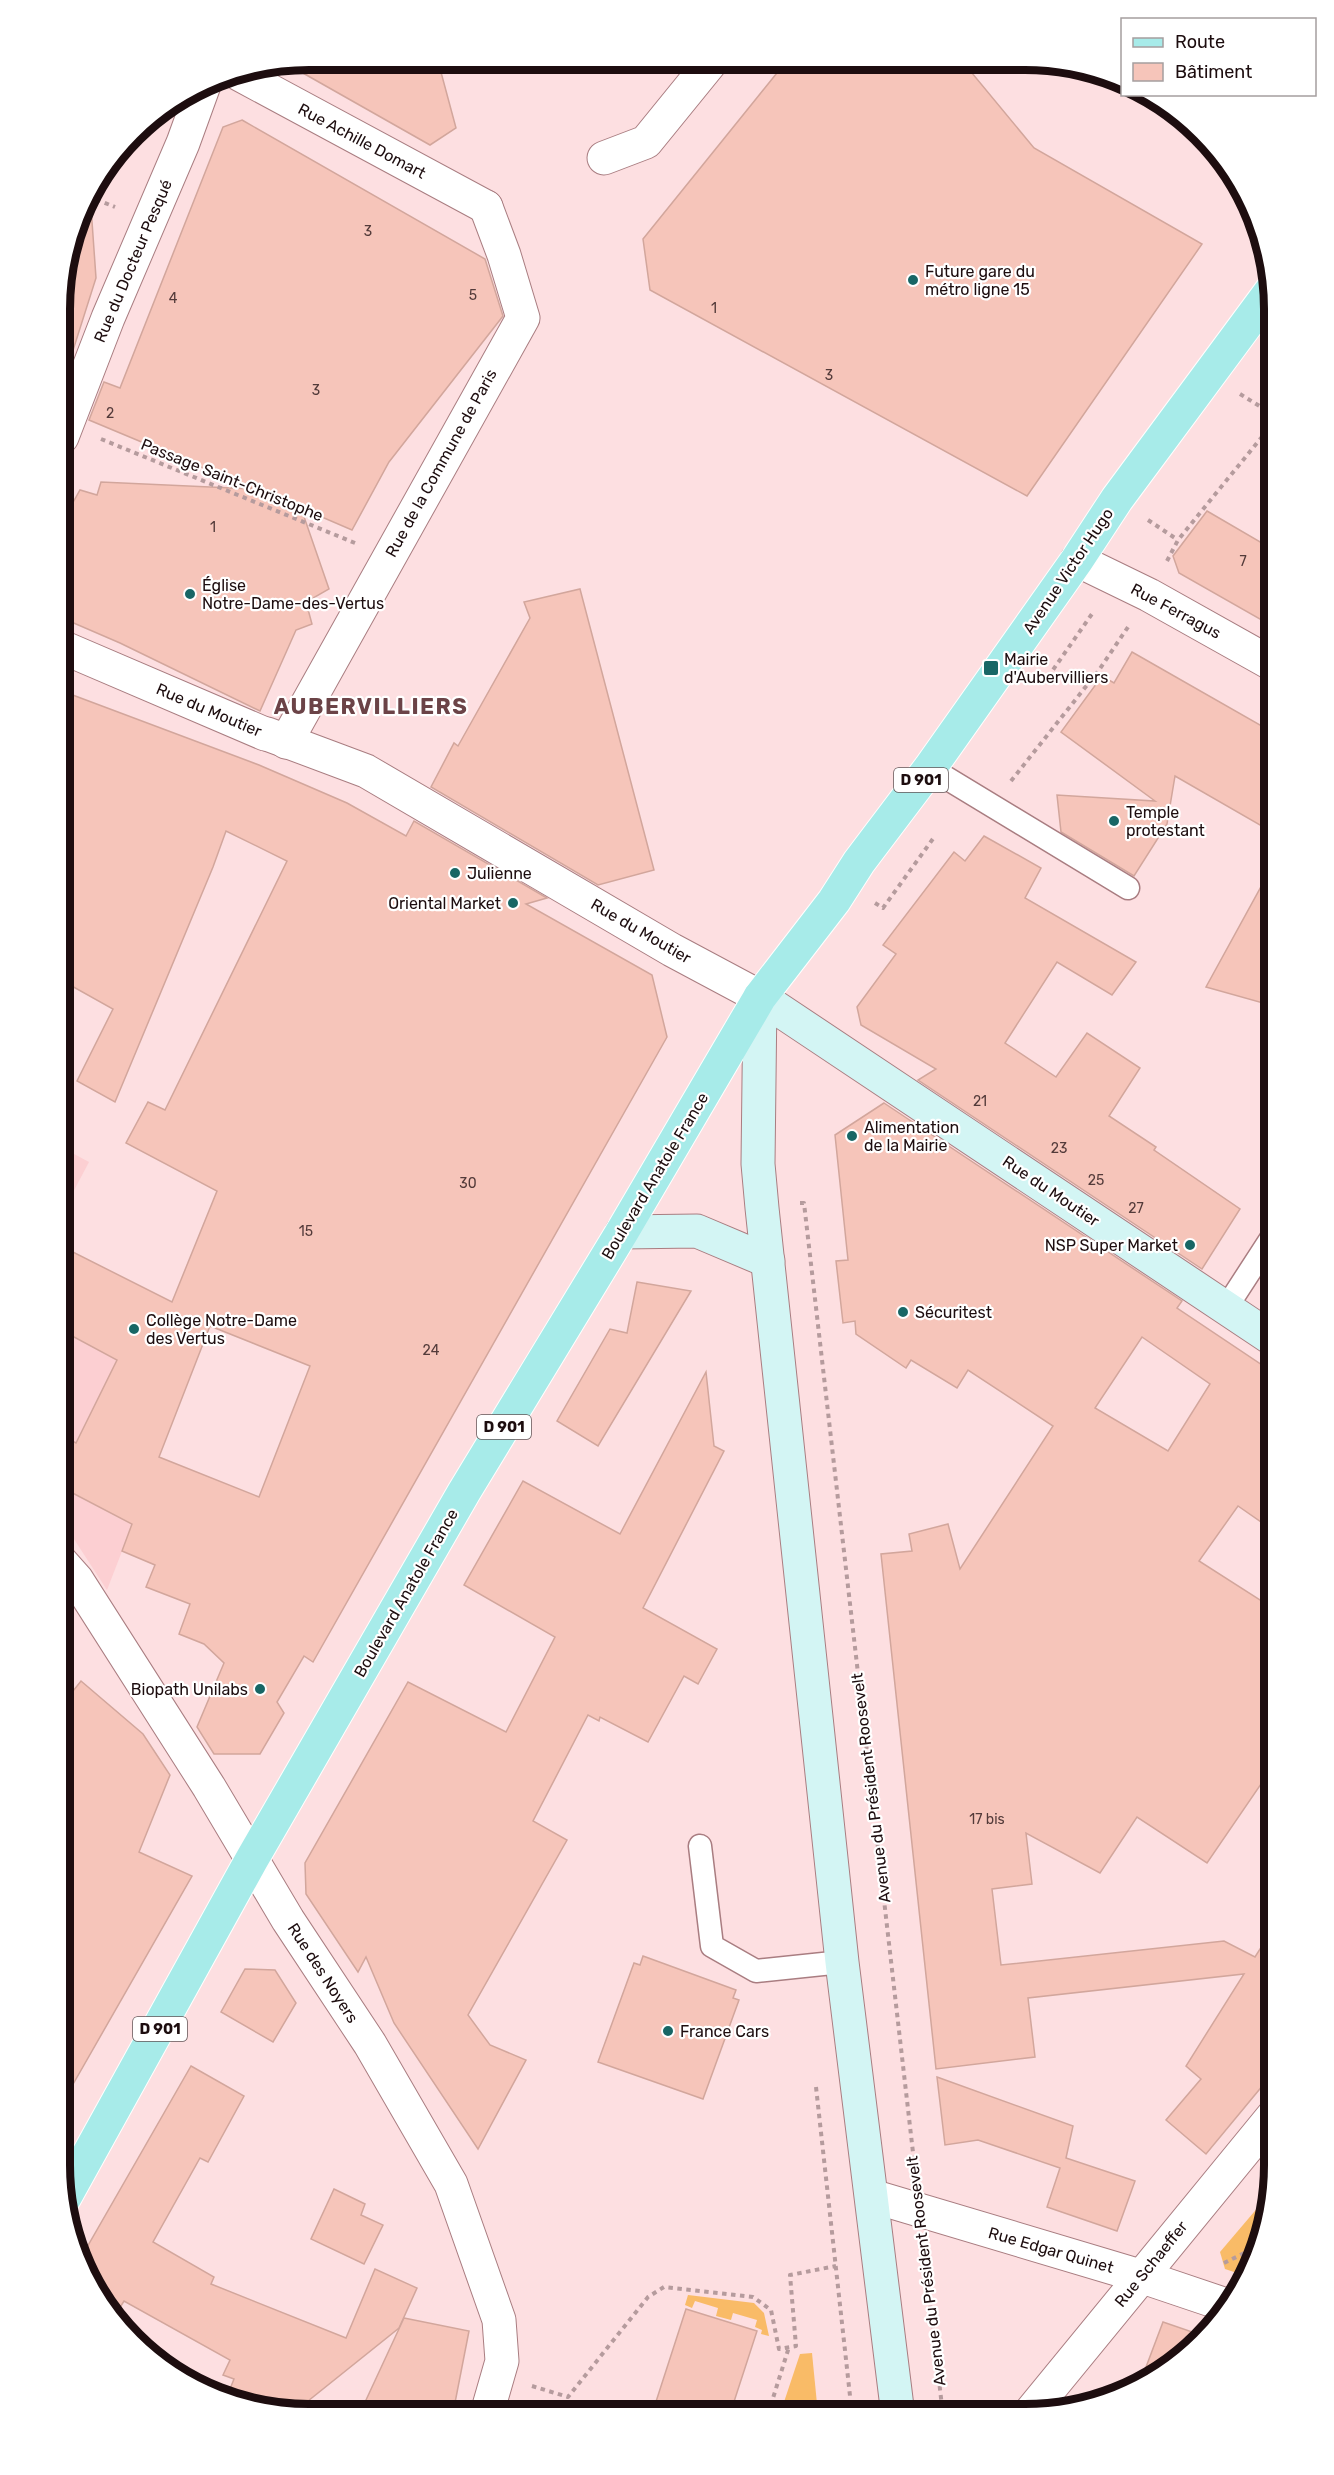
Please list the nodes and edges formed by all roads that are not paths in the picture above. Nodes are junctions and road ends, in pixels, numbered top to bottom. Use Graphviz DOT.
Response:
graph roads {
  1 [pos="704,71"];
  2 [pos="248,79"];
  3 [pos="200,97"];
  4 [pos="604,158"];
  5 [pos="486,207"];
  6 [pos="1263,295"];
  7 [pos="70,416"];
  8 [pos="1077,560"];
  9 [pos="70,650"];
  10 [pos="1264,659"];
  11 [pos="276,738"];
  12 [pos="930,768"];
  13 [pos="1128,888"];
  14 [pos="760,997"];
  15 [pos="622,1232"];
  16 [pos="1264,1249"];
  17 [pos="768,1261"];
  18 [pos="1226,1308"];
  19 [pos="1264,1333"];
  20 [pos="70,1572"];
  21 [pos="700,1846"];
  22 [pos="252,1859"];
  23 [pos="842,1962"];
  24 [pos="1264,2128"];
  25 [pos="71,2185"];
  26 [pos="872,2196"];
  27 [pos="1140,2276"];
  28 [pos="1220,2303"];
  29 [pos="490,2404"];
  30 [pos="897,2404"];
  31 [pos="1037,2404"];
  1 -- 4 [label="street"];
  2 -- 5 [label="street, Rue Achille Domart"];
  3 -- 7 [label="street, Rue du Docteur Pesqué"];
  5 -- 11 [label="street, Rue de la Commune de Paris"];
  6 -- 8 [label="main road, Avenue Victor Hugo / D 901"];
  8 -- 10 [label="street, Rue Ferragus"];
  8 -- 12 [label="main road, Avenue Victor Hugo / D 901"];
  9 -- 11 [label="street, Rue du Moutier"];
  11 -- 14 [label="street, Rue du Moutier"];
  12 -- 13 [label="lane"];
  12 -- 14 [label="main road, Avenue Victor Hugo / D 901"];
  14 -- 15 [label="main road, Boulevard Anatole France / D 901"];
  14 -- 17 [label="main road"];
  14 -- 18 [label="main road, Rue du Moutier"];
  15 -- 17 [label="main road"];
  15 -- 22 [label="main road, Boulevard Anatole France / D 901"];
  16 -- 18 [label="lane"];
  17 -- 23 [label="main road"];
  18 -- 19 [label="main road, Rue du Moutier"];
  20 -- 22 [label="street, Rue des Noyers"];
  21 -- 23 [label="lane"];
  22 -- 25 [label="main road, Boulevard Anatole France / D 901"];
  22 -- 29 [label="street, Rue des Noyers"];
  23 -- 26 [label="main road"];
  24 -- 27 [label="street, Rue Schaeffer"];
  26 -- 27 [label="street, Rue Edgar Quinet"];
  26 -- 30 [label="main road"];
  27 -- 28 [label="street, Rue Edgar Quinet"];
  27 -- 31 [label="street, Rue Schaeffer"];
}
